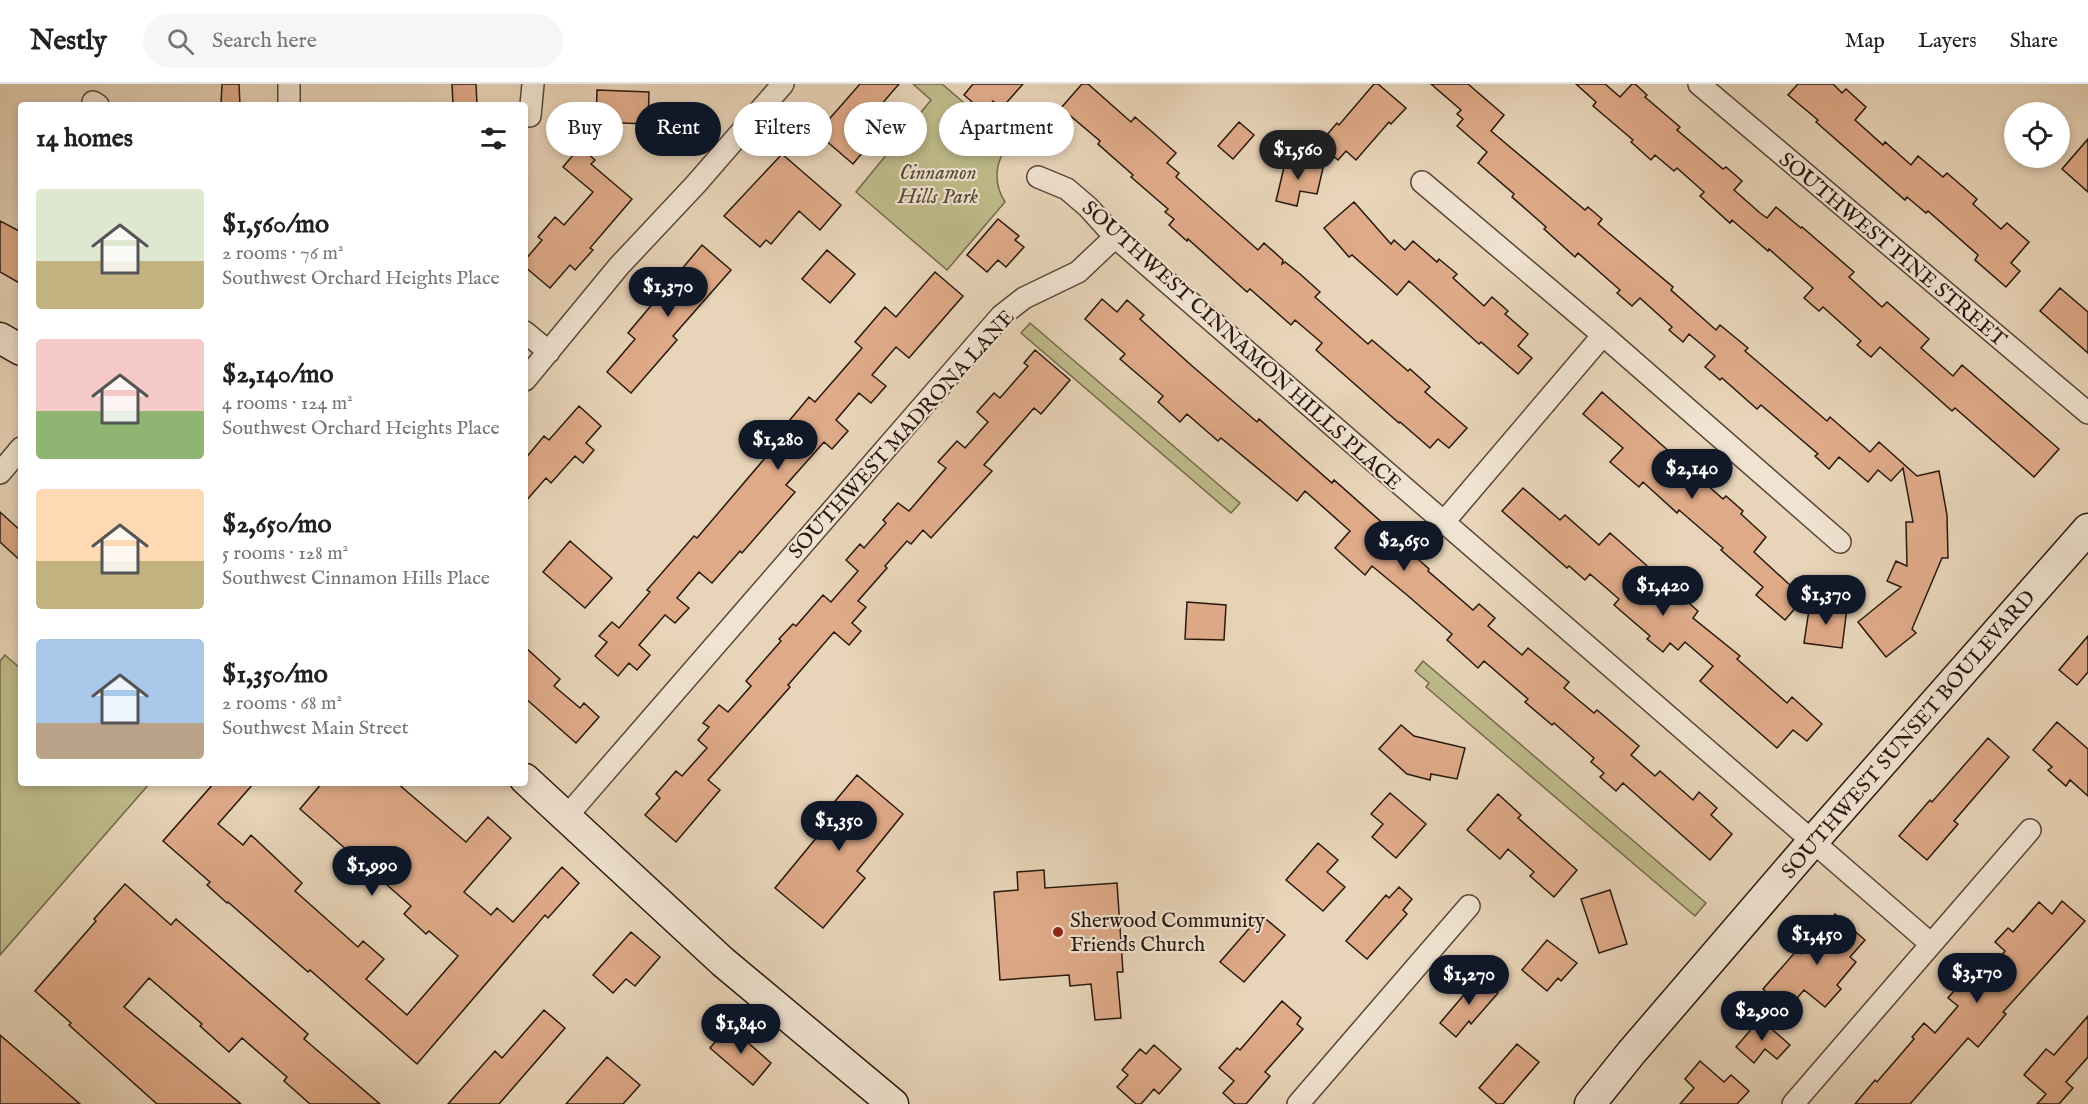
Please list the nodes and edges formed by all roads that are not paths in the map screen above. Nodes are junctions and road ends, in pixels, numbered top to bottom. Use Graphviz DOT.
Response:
graph roads {
  1 [pos="289,84"];
  2 [pos="533,84"];
  3 [pos="783,84"];
  4 [pos="1699,84"];
  5 [pos="290,102"];
  6 [pos="530,116"];
  7 [pos="1038,177"];
  8 [pos="1422,182"];
  9 [pos="1115,237"];
  10 [pos="528,334"];
  11 [pos="1603,335"];
  12 [pos="0,338"];
  13 [pos="18,348"];
  14 [pos="549,352"];
  15 [pos="528,376"];
  16 [pos="2088,413"];
  17 [pos="18,452"];
  18 [pos="0,473"];
  19 [pos="1443,523"];
  20 [pos="2088,529"];
  21 [pos="1840,542"];
  22 [pos="528,782"];
  23 [pos="566,817"];
  24 [pos="2030,830"];
  25 [pos="1814,840"];
  26 [pos="1469,906"];
  27 [pos="1931,944"];
  28 [pos="893,1104"];
  29 [pos="1298,1104"];
  30 [pos="1590,1104"];
  31 [pos="1793,1104"];
  1 -- 5 [label="street"];
  2 -- 6 [label="street"];
  3 -- 14 [label="street"];
  4 -- 16 [label="street, SOUTHWEST PINE STREET"];
  7 -- 9 [label="street, SOUTHWEST CINNAMON HILLS PLACE"];
  8 -- 11 [label="street"];
  9 -- 19 [label="street, SOUTHWEST CINNAMON HILLS PLACE"];
  9 -- 23 [label="street, SOUTHWEST MADRONA LANE"];
  10 -- 14 [label="street"];
  11 -- 19 [label="street"];
  11 -- 21 [label="street"];
  12 -- 13 [label="main road"];
  14 -- 15 [label="street"];
  17 -- 18 [label="street"];
  19 -- 25 [label="street, SOUTHWEST CINNAMON HILLS PLACE"];
  20 -- 25 [label="main road, SOUTHWEST SUNSET BOULEVARD"];
  22 -- 23 [label="main road"];
  23 -- 28 [label="main road"];
  24 -- 27 [label="street"];
  25 -- 27 [label="street, SOUTHWEST CINNAMON HILLS PLACE"];
  25 -- 30 [label="main road, SOUTHWEST SUNSET BOULEVARD"];
  26 -- 29 [label="street"];
  27 -- 31 [label="street"];
}
